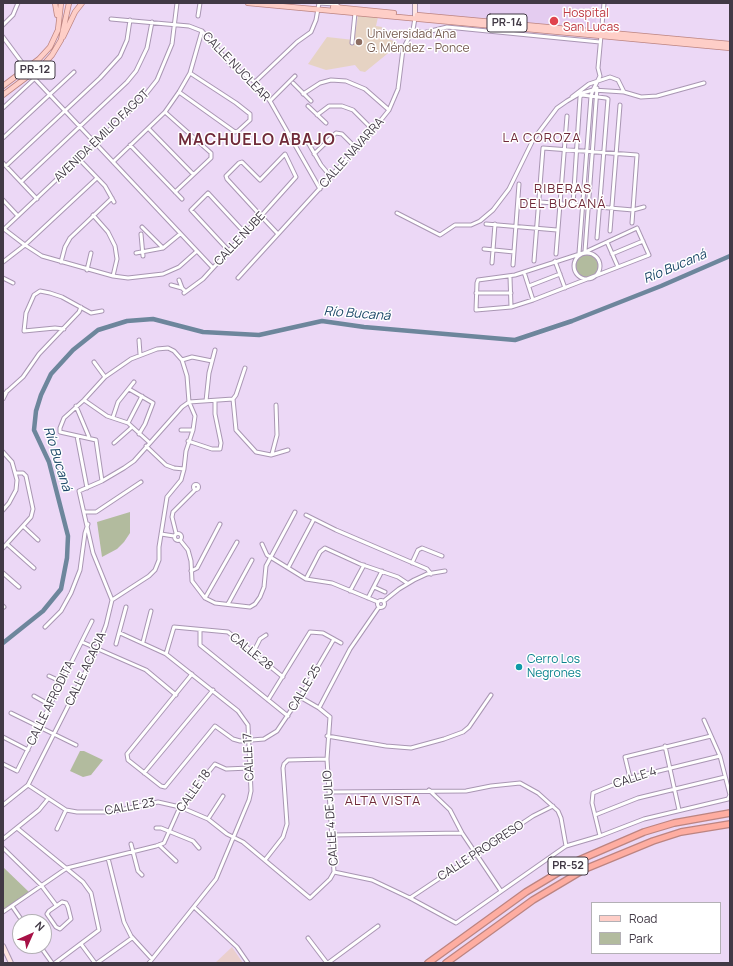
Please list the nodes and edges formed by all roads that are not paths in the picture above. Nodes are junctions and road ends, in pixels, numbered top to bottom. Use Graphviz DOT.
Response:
graph roads {
  1 [pos="18,3"];
  2 [pos="55,3"];
  3 [pos="61,3"];
  4 [pos="69,3"];
  5 [pos="82,3"];
  6 [pos="177,3"];
  7 [pos="200,3"];
  8 [pos="249,3"];
  9 [pos="284,3"];
  10 [pos="415,3"];
  11 [pos="604,3"];
  12 [pos="319,5"];
  13 [pos="355,12"];
  14 [pos="198,16"];
  15 [pos="415,16"];
  16 [pos="110,19"];
  17 [pos="130,20"];
  18 [pos="152,22"];
  19 [pos="59,24"];
  20 [pos="3,25"];
  21 [pos="175,25"];
  22 [pos="413,30"];
  23 [pos="202,31"];
  24 [pos="600,34"];
  25 [pos="3,37"];
  26 [pos="61,40"];
  27 [pos="352,43"];
  28 [pos="600,44"];
  29 [pos="730,44"];
  30 [pos="730,48"];
  31 [pos="23,64"];
  32 [pos="47,67"];
  33 [pos="74,72"];
  34 [pos="190,73"];
  35 [pos="295,76"];
  36 [pos="34,78"];
  37 [pos="599,80"];
  38 [pos="255,82"];
  39 [pos="293,83"];
  40 [pos="704,83"];
  41 [pos="3,86"];
  42 [pos="597,88"];
  43 [pos="593,90"];
  44 [pos="179,92"];
  45 [pos="624,92"];
  46 [pos="303,94"];
  47 [pos="3,95"];
  48 [pos="50,95"];
  49 [pos="592,96"];
  50 [pos="597,97"];
  51 [pos="270,101"];
  52 [pos="311,101"];
  53 [pos="567,101"];
  54 [pos="620,105"];
  55 [pos="308,106"];
  56 [pos="3,108"];
  57 [pos="389,110"];
  58 [pos="65,111"];
  59 [pos="165,112"];
  60 [pos="317,115"];
  61 [pos="567,116"];
  62 [pos="326,123"];
  63 [pos="80,127"];
  64 [pos="148,129"];
  65 [pos="373,130"];
  66 [pos="3,138"];
  67 [pos="306,139"];
  68 [pos="96,144"];
  69 [pos="130,146"];
  70 [pos="357,149"];
  71 [pos="564,149"];
  72 [pos="576,150"];
  73 [pos="587,151"];
  74 [pos="594,151"];
  75 [pos="604,152"];
  76 [pos="616,153"];
  77 [pos="314,154"];
  78 [pos="79,159"];
  79 [pos="113,162"];
  80 [pos="3,163"];
  81 [pos="6,166"];
  82 [pos="193,174"];
  83 [pos="331,176"];
  84 [pos="97,178"];
  85 [pos="21,182"];
  86 [pos="519,184"];
  87 [pos="320,189"];
  88 [pos="175,192"];
  89 [pos="112,198"];
  90 [pos="37,199"];
  91 [pos="182,199"];
  92 [pos="3,200"];
  93 [pos="518,200"];
  94 [pos="114,202"];
  95 [pos="538,203"];
  96 [pos="560,204"];
  97 [pos="572,205"];
  98 [pos="583,206"];
  99 [pos="588,206"];
  100 [pos="600,207"];
  101 [pos="644,207"];
  102 [pos="612,208"];
  103 [pos="633,210"];
  104 [pos="397,213"];
  105 [pos="18,216"];
  106 [pos="93,216"];
  107 [pos="261,216"];
  108 [pos="632,223"];
  109 [pos="486,224"];
  110 [pos="495,224"];
  111 [pos="516,226"];
  112 [pos="142,227"];
  113 [pos="537,228"];
  114 [pos="4,229"];
  115 [pos="558,230"];
  116 [pos="610,231"];
  117 [pos="245,233"];
  118 [pos="141,234"];
  119 [pos="180,234"];
  120 [pos="278,234"];
  121 [pos="597,238"];
  122 [pos="643,241"];
  123 [pos="607,242"];
  124 [pos="25,246"];
  125 [pos="163,248"];
  126 [pos="484,249"];
  127 [pos="493,250"];
  128 [pos="197,251"];
  129 [pos="229,251"];
  130 [pos="143,252"];
  131 [pos="514,252"];
  132 [pos="582,252"];
  133 [pos="91,253"];
  134 [pos="136,253"];
  135 [pos="556,254"];
  136 [pos="612,254"];
  137 [pos="143,256"];
  138 [pos="534,261"];
  139 [pos="3,262"];
  140 [pos="61,262"];
  141 [pos="555,262"];
  142 [pos="492,263"];
  143 [pos="513,265"];
  144 [pos="618,267"];
  145 [pos="213,268"];
  146 [pos="87,270"];
  147 [pos="524,272"];
  148 [pos="560,274"];
  149 [pos="113,276"];
  150 [pos="510,276"];
  151 [pos="3,278"];
  152 [pos="238,278"];
  153 [pos="591,278"];
  154 [pos="179,280"];
  155 [pos="14,284"];
  156 [pos="170,285"];
  157 [pos="528,286"];
  158 [pos="182,288"];
  159 [pos="565,288"];
  160 [pos="476,293"];
  161 [pos="511,293"];
  162 [pos="534,300"];
  163 [pos="81,307"];
  164 [pos="511,307"];
  165 [pos="102,311"];
  166 [pos="64,329"];
  167 [pos="139,340"];
  168 [pos="215,350"];
  169 [pos="140,354"];
  170 [pos="182,360"];
  171 [pos="212,361"];
  172 [pos="94,362"];
  173 [pos="245,368"];
  174 [pos="105,377"];
  175 [pos="134,382"];
  176 [pos="129,389"];
  177 [pos="7,391"];
  178 [pos="3,394"];
  179 [pos="142,396"];
  180 [pos="3,399"];
  181 [pos="233,399"];
  182 [pos="84,400"];
  183 [pos="206,401"];
  184 [pos="215,401"];
  185 [pos="189,402"];
  186 [pos="276,405"];
  187 [pos="76,406"];
  188 [pos="113,417"];
  189 [pos="128,423"];
  190 [pos="131,428"];
  191 [pos="181,430"];
  192 [pos="193,430"];
  193 [pos="138,434"];
  194 [pos="77,436"];
  195 [pos="89,437"];
  196 [pos="188,441"];
  197 [pos="114,443"];
  198 [pos="150,443"];
  199 [pos="146,446"];
  200 [pos="288,450"];
  201 [pos="3,452"];
  202 [pos="271,455"];
  203 [pos="184,469"];
  204 [pos="16,473"];
  205 [pos="102,481"];
  206 [pos="141,482"];
  207 [pos="87,488"];
  208 [pos="196,489"];
  209 [pos="3,510"];
  210 [pos="85,512"];
  211 [pos="295,512"];
  212 [pos="306,516"];
  213 [pos="314,519"];
  214 [pos="88,524"];
  215 [pos="220,524"];
  216 [pos="23,526"];
  217 [pos="161,534"];
  218 [pos="175,534"];
  219 [pos="37,538"];
  220 [pos="180,540"];
  221 [pos="238,542"];
  222 [pos="7,544"];
  223 [pos="262,544"];
  224 [pos="3,548"];
  225 [pos="442,556"];
  226 [pos="270,557"];
  227 [pos="252,560"];
  228 [pos="412,563"];
  229 [pos="364,565"];
  230 [pos="33,566"];
  231 [pos="288,568"];
  232 [pos="191,571"];
  233 [pos="382,571"];
  234 [pos="445,571"];
  235 [pos="3,573"];
  236 [pos="431,574"];
  237 [pos="306,579"];
  238 [pos="407,583"];
  239 [pos="374,586"];
  240 [pos="19,587"];
  241 [pos="350,591"];
  242 [pos="385,592"];
  243 [pos="205,598"];
  244 [pos="368,598"];
  245 [pos="112,600"];
  246 [pos="384,601"];
  247 [pos="378,602"];
  248 [pos="228,604"];
  249 [pos="126,607"];
  250 [pos="379,607"];
  251 [pos="151,611"];
  252 [pos="92,621"];
  253 [pos="45,627"];
  254 [pos="200,630"];
  255 [pos="120,633"];
  256 [pos="266,635"];
  257 [pos="334,639"];
  258 [pos="82,642"];
  259 [pos="143,642"];
  260 [pos="341,643"];
  261 [pos="116,644"];
  262 [pos="97,649"];
  263 [pos="253,653"];
  264 [pos="166,654"];
  265 [pos="192,674"];
  266 [pos="49,676"];
  267 [pos="283,677"];
  268 [pos="62,682"];
  269 [pos="212,690"];
  270 [pos="176,695"];
  271 [pos="491,695"];
  272 [pos="34,696"];
  273 [pos="300,697"];
  274 [pos="268,700"];
  275 [pos="50,705"];
  276 [pos="319,708"];
  277 [pos="11,713"];
  278 [pos="288,716"];
  279 [pos="704,720"];
  280 [pos="40,727"];
  281 [pos="54,734"];
  282 [pos="327,736"];
  283 [pos="711,736"];
  284 [pos="3,738"];
  285 [pos="249,740"];
  286 [pos="76,745"];
  287 [pos="665,746"];
  288 [pos="28,750"];
  289 [pos="720,756"];
  290 [pos="327,759"];
  291 [pos="3,764"];
  292 [pos="670,767"];
  293 [pos="250,768"];
  294 [pos="144,773"];
  295 [pos="726,777"];
  296 [pos="630,778"];
  297 [pos="28,785"];
  298 [pos="674,788"];
  299 [pos="429,790"];
  300 [pos="330,792"];
  301 [pos="730,795"];
  302 [pos="223,796"];
  303 [pos="48,799"];
  304 [pos="3,805"];
  305 [pos="553,806"];
  306 [pos="180,807"];
  307 [pos="66,810"];
  308 [pos="679,810"];
  309 [pos="730,813"];
  310 [pos="595,815"];
  311 [pos="208,819"];
  312 [pos="730,824"];
  313 [pos="17,828"];
  314 [pos="57,828"];
  315 [pos="156,828"];
  316 [pos="170,832"];
  317 [pos="462,833"];
  318 [pos="332,835"];
  319 [pos="232,836"];
  320 [pos="600,836"];
  321 [pos="3,839"];
  322 [pos="132,844"];
  323 [pos="159,845"];
  324 [pos="566,846"];
  325 [pos="3,848"];
  326 [pos="199,848"];
  327 [pos="133,852"];
  328 [pos="476,854"];
  329 [pos="108,858"];
  330 [pos="266,860"];
  331 [pos="176,861"];
  332 [pos="66,868"];
  333 [pos="334,872"];
  334 [pos="142,875"];
  335 [pos="41,885"];
  336 [pos="501,891"];
  337 [pos="410,898"];
  338 [pos="12,906"];
  339 [pos="56,906"];
  340 [pos="194,907"];
  341 [pos="3,912"];
  342 [pos="18,914"];
  343 [pos="378,926"];
  344 [pos="132,938"];
  345 [pos="308,938"];
  346 [pos="81,944"];
  347 [pos="3,946"];
  348 [pos="4,953"];
  349 [pos="47,954"];
  350 [pos="152,959"];
  351 [pos="11,963"];
  352 [pos="54,963"];
  353 [pos="96,963"];
  354 [pos="149,963"];
  355 [pos="248,963"];
  356 [pos="327,963"];
  357 [pos="428,963"];
  358 [pos="446,963"];
  1 -- 20 [label="street"];
  2 -- 19 [label="main road"];
  3 -- 19 [label="main road, PR-12"];
  4 -- 26 [label="main road, PR-12"];
  5 -- 26 [label="main road"];
  6 -- 21 [label="street, AVENIDA EMILIO FAGOT"];
  7 -- 14 [label="street"];
  8 -- 12 [label="main road, PR-14"];
  9 -- 12 [label="main road, PR-14"];
  10 -- 15 [label="street, CALLE NAVARRA"];
  11 -- 24 [label="street"];
  12 -- 13 [label="main road, PR-14"];
  12 -- 15 [label="main road, PR-14"];
  12 -- 38 [label="street"];
  13 -- 15 [label="main road, PR-14"];
  13 -- 27 [label="street"];
  15 -- 22 [label="street, CALLE NAVARRA"];
  15 -- 24 [label="main road, PR-14"];
  16 -- 17 [label="street, CALLE NUCLEAR"];
  17 -- 18 [label="street, CALLE NUCLEAR"];
  17 -- 58 [label="street"];
  18 -- 21 [label="street, CALLE NUCLEAR"];
  18 -- 63 [label="street"];
  19 -- 41 [label="main road, PR-12"];
  21 -- 23 [label="street, CALLE NUCLEAR"];
  21 -- 68 [label="street, AVENIDA EMILIO FAGOT"];
  22 -- 28 [label="street"];
  22 -- 57 [label="street, CALLE NAVARRA"];
  23 -- 34 [label="street"];
  23 -- 38 [label="street, CALLE NUCLEAR"];
  24 -- 28 [label="street"];
  24 -- 29 [label="main road, PR-14"];
  24 -- 30 [label="main road, PR-14"];
  25 -- 31 [label="street"];
  26 -- 47 [label="main road, PR-12"];
  28 -- 37 [label="street"];
  32 -- 36 [label="street"];
  33 -- 48 [label="street"];
  34 -- 44 [label="street"];
  34 -- 44 [label="street"];
  35 -- 51 [label="street"];
  36 -- 48 [label="street"];
  36 -- 56 [label="street"];
  37 -- 42 [label="street"];
  37 -- 45 [label="street"];
  37 -- 53 [label="street"];
  38 -- 51 [label="street, CALLE NUCLEAR"];
  39 -- 46 [label="street"];
  40 -- 45 [label="street"];
  42 -- 43 [label="street"];
  42 -- 45 [label="street"];
  42 -- 50 [label="street"];
  43 -- 49 [label="street"];
  43 -- 53 [label="street"];
  44 -- 59 [label="street"];
  46 -- 52 [label="street"];
  46 -- 57 [label="street"];
  48 -- 58 [label="street"];
  48 -- 66 [label="street"];
  49 -- 50 [label="street"];
  49 -- 72 [label="street"];
  49 -- 73 [label="street"];
  50 -- 74 [label="street"];
  50 -- 75 [label="street"];
  51 -- 87 [label="street, CALLE NUCLEAR"];
  53 -- 104 [label="street"];
  54 -- 76 [label="street"];
  55 -- 60 [label="street"];
  57 -- 65 [label="street, CALLE NAVARRA"];
  58 -- 63 [label="street"];
  58 -- 81 [label="street"];
  59 -- 64 [label="street"];
  59 -- 82 [label="street"];
  60 -- 62 [label="street"];
  60 -- 65 [label="street"];
  61 -- 71 [label="street"];
  63 -- 68 [label="street"];
  63 -- 85 [label="street"];
  64 -- 69 [label="street"];
  64 -- 82 [label="street"];
  65 -- 70 [label="street, CALLE NAVARRA"];
  67 -- 77 [label="street"];
  68 -- 78 [label="street, AVENIDA EMILIO FAGOT"];
  68 -- 79 [label="street"];
  69 -- 79 [label="street"];
  69 -- 88 [label="street"];
  70 -- 77 [label="street"];
  70 -- 83 [label="street, CALLE NAVARRA"];
  71 -- 72 [label="street"];
  71 -- 95 [label="street"];
  71 -- 96 [label="street"];
  72 -- 73 [label="street"];
  72 -- 97 [label="street"];
  73 -- 74 [label="street"];
  73 -- 98 [label="street"];
  74 -- 75 [label="street"];
  74 -- 99 [label="street"];
  75 -- 76 [label="street"];
  75 -- 100 [label="street"];
  76 -- 102 [label="street"];
  76 -- 103 [label="street"];
  77 -- 83 [label="street"];
  78 -- 84 [label="street"];
  78 -- 90 [label="street, AVENIDA EMILIO FAGOT"];
  79 -- 119 [label="street"];
  80 -- 81 [label="street"];
  81 -- 85 [label="street"];
  82 -- 88 [label="street"];
  83 -- 87 [label="street, CALLE NAVARRA"];
  84 -- 89 [label="street"];
  84 -- 124 [label="street"];
  85 -- 90 [label="street"];
  86 -- 93 [label="street"];
  87 -- 120 [label="street, CALLE NAVARRA"];
  88 -- 91 [label="street"];
  89 -- 94 [label="street"];
  89 -- 106 [label="street"];
  90 -- 105 [label="street, AVENIDA EMILIO FAGOT"];
  92 -- 105 [label="street"];
  93 -- 95 [label="street"];
  93 -- 111 [label="street"];
  95 -- 96 [label="street"];
  95 -- 113 [label="street"];
  96 -- 97 [label="street"];
  96 -- 115 [label="street"];
  97 -- 98 [label="street"];
  98 -- 99 [label="street"];
  98 -- 132 [label="street"];
  99 -- 100 [label="street"];
  99 -- 132 [label="street"];
  100 -- 102 [label="street"];
  100 -- 121 [label="street"];
  101 -- 103 [label="street"];
  102 -- 103 [label="street"];
  102 -- 116 [label="street"];
  103 -- 108 [label="street"];
  105 -- 114 [label="street, AVENIDA EMILIO FAGOT"];
  106 -- 140 [label="street"];
  106 -- 149 [label="street"];
  107 -- 107 [label="street, CALLE NUBE"];
  107 -- 117 [label="street, CALLE NUBE"];
  107 -- 120 [label="street"];
  109 -- 110 [label="street"];
  110 -- 111 [label="street"];
  110 -- 127 [label="street"];
  111 -- 113 [label="street"];
  111 -- 131 [label="street"];
  112 -- 125 [label="street"];
  113 -- 115 [label="street"];
  113 -- 138 [label="street"];
  114 -- 124 [label="street"];
  115 -- 135 [label="street"];
  117 -- 129 [label="street, CALLE NUBE"];
  117 -- 129 [label="street"];
  118 -- 130 [label="street"];
  119 -- 125 [label="street"];
  119 -- 128 [label="street"];
  120 -- 152 [label="street, CALLE NAVARRA"];
  122 -- 123 [label="street"];
  122 -- 136 [label="street"];
  122 -- 144 [label="street"];
  123 -- 132 [label="street"];
  123 -- 136 [label="street"];
  124 -- 139 [label="street"];
  124 -- 140 [label="street"];
  125 -- 130 [label="street"];
  126 -- 127 [label="street"];
  127 -- 131 [label="street"];
  127 -- 142 [label="street"];
  128 -- 145 [label="street"];
  128 -- 149 [label="street"];
  129 -- 145 [label="street, CALLE NUBE"];
  130 -- 134 [label="street"];
  130 -- 137 [label="street"];
  131 -- 143 [label="street"];
  132 -- 141 [label="street"];
  132 -- 153 [label="street"];
  132 -- 153 [label="street"];
  133 -- 146 [label="street"];
  136 -- 144 [label="street"];
  140 -- 146 [label="street"];
  141 -- 147 [label="street"];
  141 -- 148 [label="street"];
  144 -- 153 [label="street"];
  145 -- 158 [label="street, CALLE NUBE"];
  146 -- 149 [label="street"];
  147 -- 150 [label="street"];
  147 -- 157 [label="street"];
  148 -- 157 [label="street"];
  148 -- 159 [label="street"];
  150 -- 160 [label="street"];
  150 -- 161 [label="street"];
  151 -- 155 [label="street"];
  153 -- 159 [label="street"];
  154 -- 158 [label="street"];
  156 -- 158 [label="street"];
  157 -- 162 [label="street"];
  159 -- 162 [label="street"];
  160 -- 161 [label="street"];
  160 -- 164 [label="street"];
  161 -- 164 [label="street"];
  162 -- 164 [label="street"];
  163 -- 165 [label="street"];
  163 -- 166 [label="street"];
  163 -- 166 [label="street"];
  166 -- 177 [label="street"];
  167 -- 169 [label="street"];
  168 -- 171 [label="street"];
  169 -- 170 [label="street"];
  169 -- 174 [label="street"];
  170 -- 171 [label="street"];
  170 -- 185 [label="street"];
  171 -- 183 [label="street"];
  172 -- 174 [label="street"];
  173 -- 181 [label="street"];
  174 -- 182 [label="street"];
  175 -- 176 [label="street"];
  176 -- 179 [label="street"];
  176 -- 188 [label="street"];
  177 -- 178 [label="street"];
  177 -- 180 [label="street"];
  179 -- 189 [label="street"];
  179 -- 193 [label="street"];
  181 -- 184 [label="street"];
  181 -- 202 [label="street"];
  182 -- 187 [label="street"];
  182 -- 188 [label="street"];
  183 -- 184 [label="street"];
  183 -- 185 [label="street"];
  184 -- 196 [label="street"];
  185 -- 192 [label="street"];
  185 -- 198 [label="street"];
  186 -- 202 [label="street"];
  187 -- 194 [label="street"];
  187 -- 195 [label="street"];
  188 -- 189 [label="street"];
  189 -- 190 [label="street"];
  190 -- 193 [label="street"];
  190 -- 197 [label="street"];
  191 -- 192 [label="street"];
  192 -- 196 [label="street"];
  193 -- 198 [label="street"];
  194 -- 195 [label="street"];
  194 -- 207 [label="street"];
  195 -- 205 [label="street"];
  196 -- 203 [label="street"];
  198 -- 199 [label="street"];
  199 -- 203 [label="street"];
  199 -- 205 [label="street"];
  200 -- 202 [label="street"];
  201 -- 204 [label="street"];
  203 -- 217 [label="street"];
  204 -- 209 [label="street"];
  204 -- 216 [label="street"];
  205 -- 207 [label="street"];
  206 -- 210 [label="street"];
  207 -- 210 [label="street"];
  208 -- 218 [label="street"];
  210 -- 214 [label="street"];
  211 -- 226 [label="street"];
  212 -- 213 [label="street"];
  213 -- 228 [label="street"];
  213 -- 231 [label="street"];
  214 -- 245 [label="street"];
  214 -- 253 [label="street"];
  215 -- 232 [label="street"];
  216 -- 219 [label="street"];
  216 -- 222 [label="street"];
  217 -- 218 [label="street"];
  217 -- 245 [label="street"];
  218 -- 220 [label="street"];
  218 -- 220 [label="street"];
  220 -- 232 [label="street"];
  221 -- 243 [label="street"];
  222 -- 224 [label="street"];
  222 -- 230 [label="street"];
  223 -- 226 [label="street"];
  225 -- 228 [label="street"];
  226 -- 231 [label="street"];
  226 -- 248 [label="street"];
  227 -- 248 [label="street"];
  228 -- 236 [label="street"];
  229 -- 233 [label="street"];
  229 -- 237 [label="street"];
  229 -- 241 [label="street"];
  231 -- 237 [label="street"];
  232 -- 243 [label="street"];
  233 -- 238 [label="street"];
  233 -- 239 [label="street"];
  234 -- 236 [label="street"];
  235 -- 240 [label="street"];
  236 -- 238 [label="street"];
  237 -- 241 [label="street"];
  238 -- 246 [label="street"];
  239 -- 242 [label="street"];
  239 -- 244 [label="street"];
  241 -- 244 [label="street"];
  243 -- 248 [label="street"];
  244 -- 247 [label="street"];
  245 -- 262 [label="street, CALLE ACACIA"];
  246 -- 247 [label="street"];
  246 -- 250 [label="street"];
  247 -- 250 [label="street"];
  249 -- 255 [label="street"];
  250 -- 276 [label="street"];
  251 -- 259 [label="street"];
  252 -- 258 [label="street, CALLE AFRODITA"];
  254 -- 263 [label="street, CALLE 28"];
  254 -- 264 [label="street, CALLE 28"];
  254 -- 274 [label="street"];
  255 -- 259 [label="street, CALLE 17"];
  255 -- 261 [label="street"];
  256 -- 263 [label="street"];
  257 -- 260 [label="street"];
  257 -- 267 [label="street"];
  257 -- 273 [label="street, CALLE 25"];
  258 -- 262 [label="street"];
  258 -- 268 [label="street, CALLE AFRODITA"];
  259 -- 264 [label="street, CALLE 17"];
  262 -- 270 [label="street"];
  262 -- 281 [label="street, CALLE ACACIA"];
  263 -- 267 [label="street, CALLE 28"];
  264 -- 265 [label="street, CALLE 17"];
  265 -- 269 [label="street, CALLE 17"];
  265 -- 270 [label="street"];
  266 -- 268 [label="street"];
  267 -- 274 [label="street"];
  268 -- 275 [label="street, CALLE AFRODITA"];
  269 -- 285 [label="street, CALLE 17"];
  269 -- 294 [label="street"];
  270 -- 294 [label="street"];
  271 -- 282 [label="street"];
  272 -- 275 [label="street"];
  273 -- 276 [label="street"];
  273 -- 278 [label="street, CALLE 25"];
  274 -- 278 [label="street"];
  275 -- 280 [label="street, CALLE AFRODITA"];
  276 -- 282 [label="street, CALLE 4 DE JULIO"];
  277 -- 280 [label="street"];
  278 -- 285 [label="street, CALLE 25"];
  279 -- 283 [label="street"];
  280 -- 281 [label="street"];
  280 -- 288 [label="street, CALLE AFRODITA"];
  281 -- 286 [label="street"];
  281 -- 297 [label="street, CALLE ACACIA"];
  282 -- 290 [label="street, CALLE 4 DE JULIO"];
  283 -- 287 [label="street"];
  283 -- 289 [label="street"];
  284 -- 288 [label="street"];
  285 -- 293 [label="street, CALLE 17"];
  285 -- 294 [label="street, CALLE 25"];
  287 -- 292 [label="street"];
  287 -- 296 [label="street"];
  288 -- 291 [label="street, CALLE AFRODITA"];
  289 -- 292 [label="street, CALLE 4"];
  289 -- 295 [label="street"];
  290 -- 300 [label="street, CALLE 4 DE JULIO"];
  290 -- 330 [label="street"];
  292 -- 296 [label="street, CALLE 4"];
  292 -- 298 [label="street"];
  293 -- 306 [label="street, CALLE 18"];
  293 -- 319 [label="street, CALLE 17"];
  295 -- 298 [label="street"];
  295 -- 301 [label="street"];
  296 -- 310 [label="street, CALLE 4"];
  297 -- 303 [label="street"];
  297 -- 304 [label="street, CALLE ACACIA"];
  298 -- 308 [label="street"];
  298 -- 310 [label="street"];
  299 -- 300 [label="street"];
  299 -- 305 [label="street"];
  299 -- 317 [label="street"];
  300 -- 318 [label="street, CALLE 4 DE JULIO"];
  301 -- 308 [label="street"];
  302 -- 311 [label="street"];
  303 -- 307 [label="street"];
  303 -- 313 [label="street"];
  305 -- 324 [label="street"];
  305 -- 328 [label="street, CALLE PROGRESO"];
  306 -- 307 [label="street, CALLE 23"];
  306 -- 311 [label="street, CALLE 23"];
  306 -- 316 [label="street, CALLE 18"];
  307 -- 314 [label="street"];
  308 -- 320 [label="street"];
  309 -- 357 [label="highway, PR-52"];
  310 -- 320 [label="street, CALLE 4"];
  311 -- 319 [label="street, CALLE 23"];
  312 -- 358 [label="highway, PR-52"];
  313 -- 321 [label="street"];
  313 -- 332 [label="street"];
  315 -- 316 [label="street"];
  316 -- 323 [label="street, CALLE 18"];
  316 -- 326 [label="street"];
  317 -- 318 [label="street"];
  317 -- 328 [label="street"];
  318 -- 333 [label="street, CALLE 4 DE JULIO"];
  319 -- 330 [label="street, CALLE 4 DE JULIO"];
  319 -- 340 [label="street, CALLE 17"];
  320 -- 324 [label="street"];
  322 -- 327 [label="street"];
  323 -- 327 [label="street"];
  323 -- 331 [label="street"];
  324 -- 336 [label="street"];
  325 -- 335 [label="street"];
  327 -- 329 [label="street"];
  327 -- 334 [label="street"];
  328 -- 336 [label="street"];
  328 -- 337 [label="street, CALLE PROGRESO"];
  329 -- 332 [label="street"];
  329 -- 344 [label="street"];
  330 -- 333 [label="street, CALLE 4 DE JULIO"];
  332 -- 335 [label="street"];
  332 -- 346 [label="street"];
  333 -- 337 [label="street"];
  335 -- 338 [label="street"];
  335 -- 339 [label="street"];
  336 -- 337 [label="street"];
  338 -- 341 [label="street"];
  338 -- 342 [label="street"];
  339 -- 339 [label="street"];
  340 -- 350 [label="street, CALLE 17"];
  340 -- 355 [label="street"];
  343 -- 356 [label="street"];
  344 -- 350 [label="street"];
  344 -- 353 [label="street"];
  345 -- 356 [label="street"];
  346 -- 352 [label="street"];
  346 -- 353 [label="street"];
  347 -- 348 [label="street"];
  348 -- 351 [label="street"];
  349 -- 352 [label="street"];
  350 -- 354 [label="street, CALLE 17"];
}
